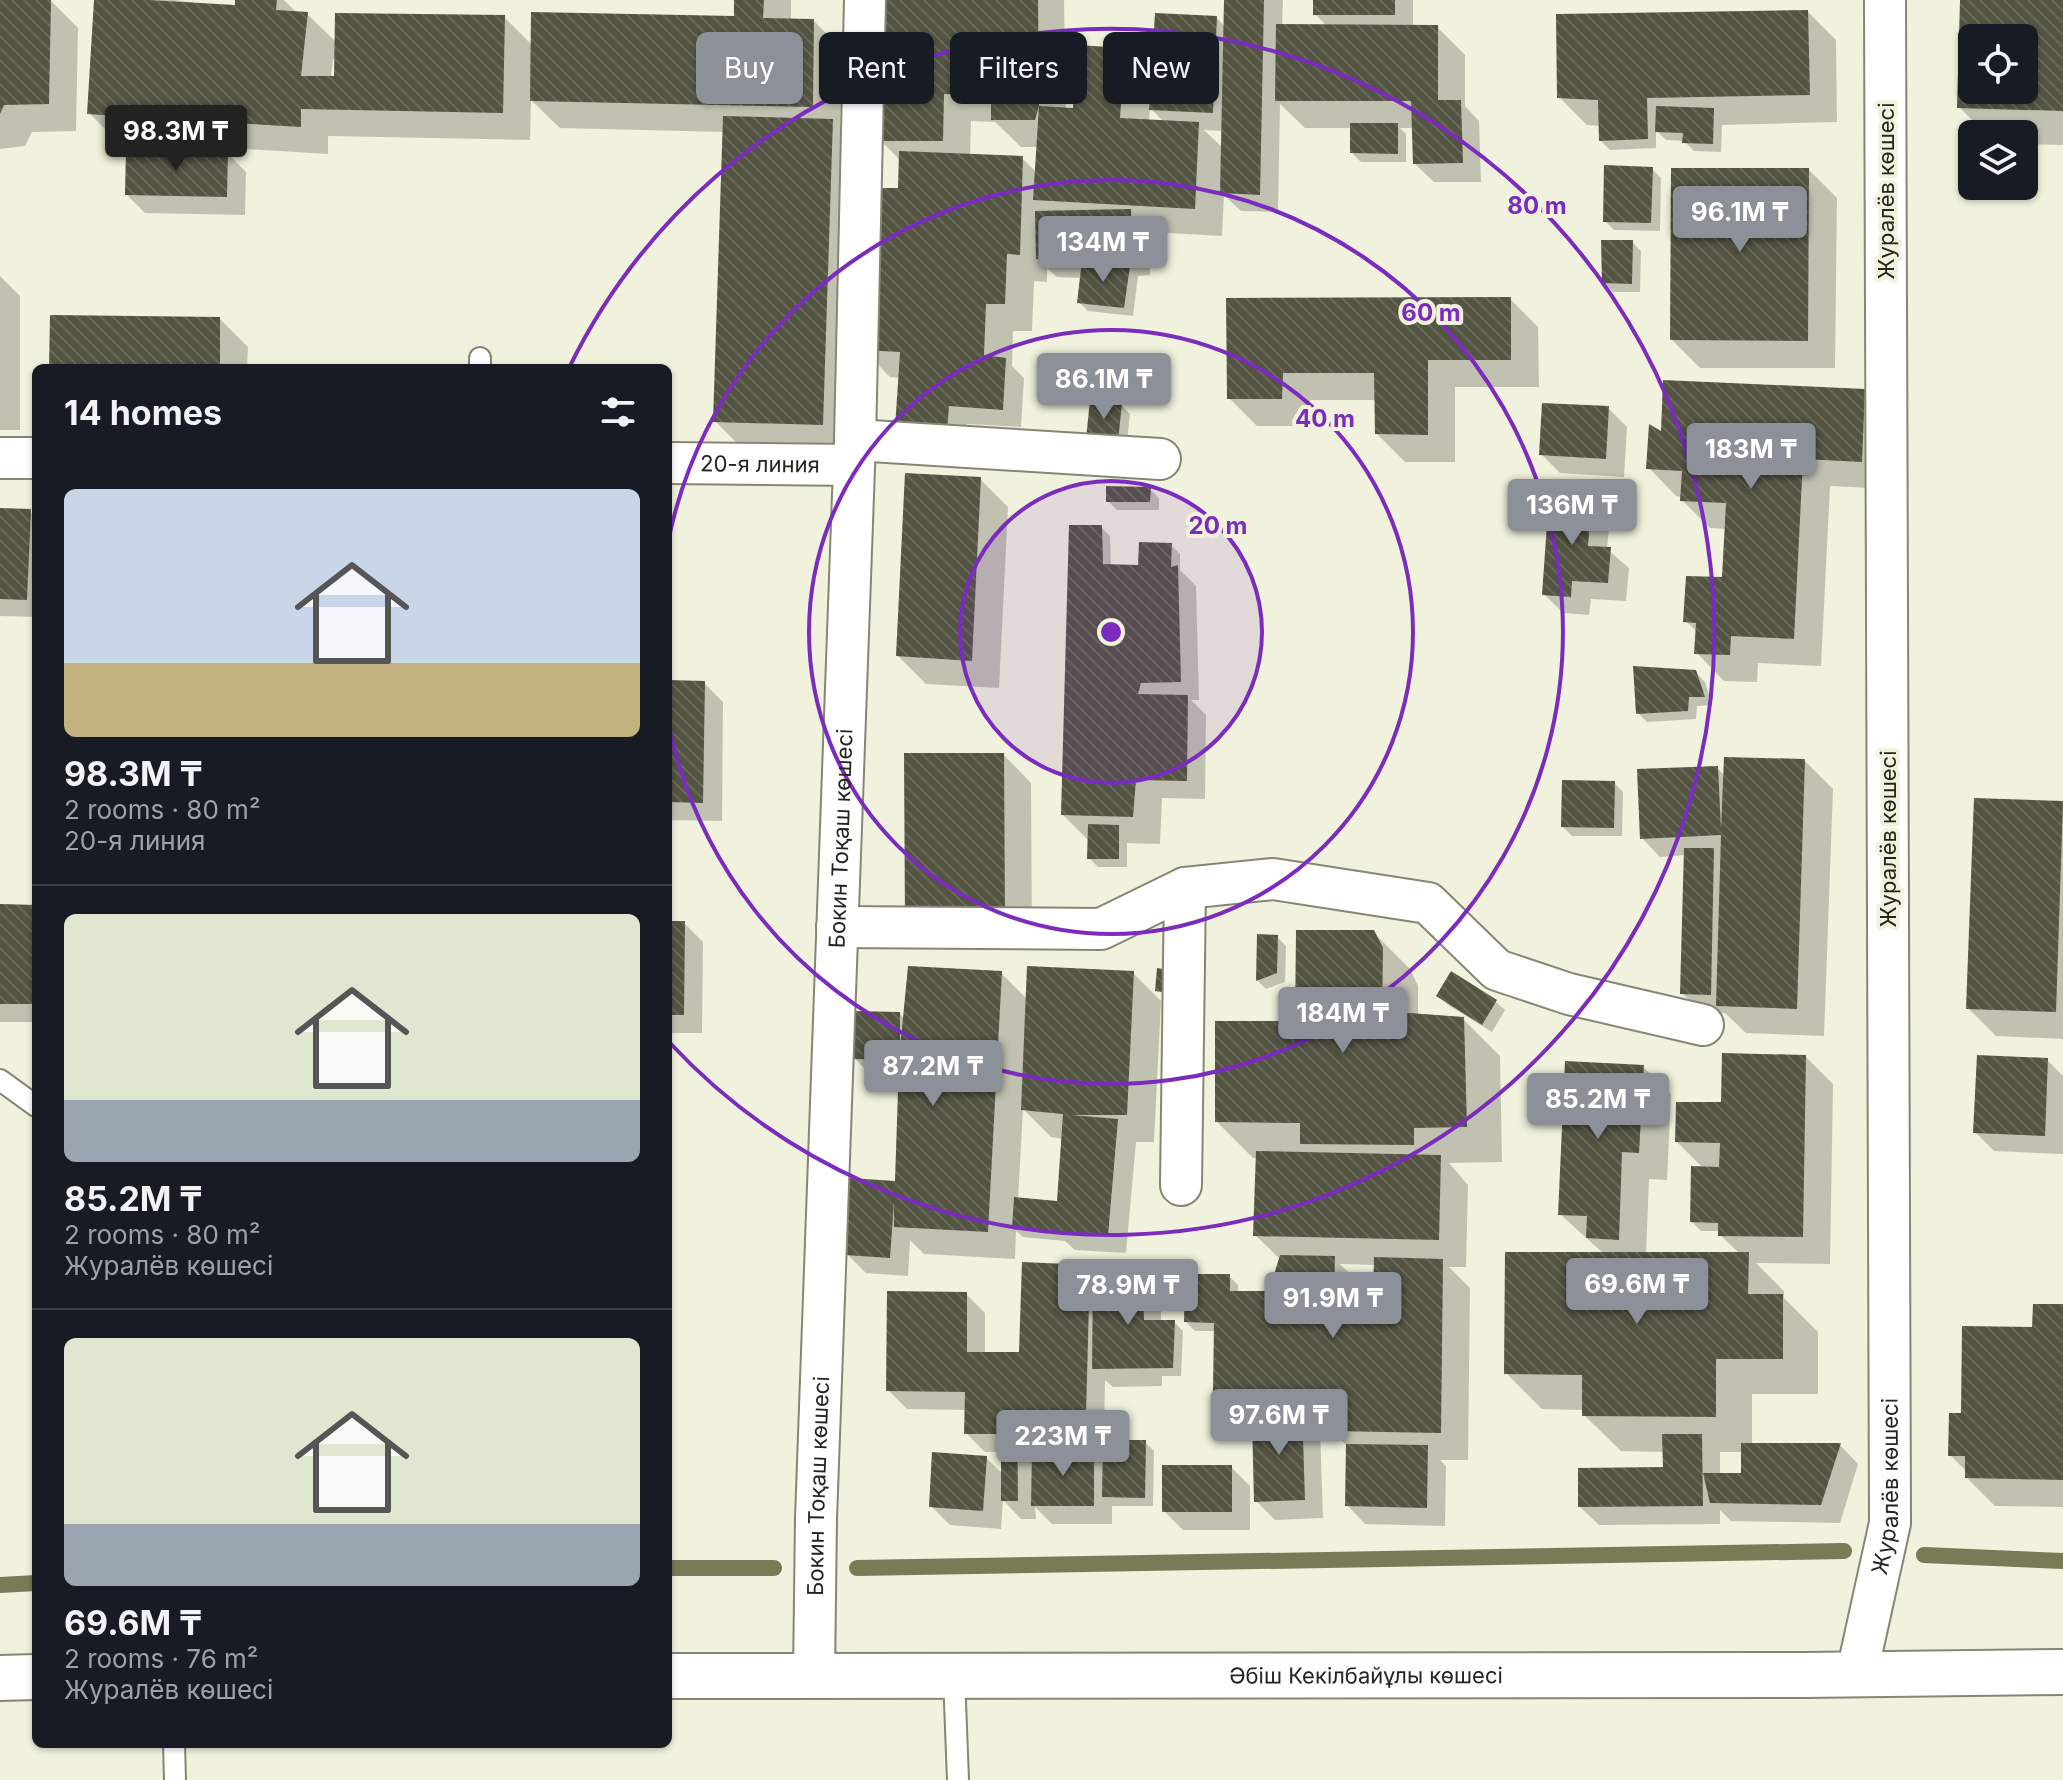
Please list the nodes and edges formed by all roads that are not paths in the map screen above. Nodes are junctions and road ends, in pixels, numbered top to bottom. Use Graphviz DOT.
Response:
graph roads {
  1 [pos="865,0"];
  2 [pos="1885,0"];
  3 [pos="854,452"];
  4 [pos="0,458"];
  5 [pos="32,458"];
  6 [pos="1160,459"];
  7 [pos="672,463"];
  8 [pos="1185,888"];
  9 [pos="837,927"];
  10 [pos="1703,1025"];
  11 [pos="0,1080"];
  12 [pos="32,1103"];
  13 [pos="1181,1185"];
  14 [pos="2063,1672"];
  15 [pos="1857,1673"];
  16 [pos="672,1676"];
  17 [pos="814,1676"];
  18 [pos="954,1676"];
  19 [pos="32,1677"];
  20 [pos="0,1678"];
  21 [pos="174,1748"];
  22 [pos="175,1780"];
  23 [pos="958,1780"];
  1 -- 3 [label="street, Бокин Тоқаш көшесі"];
  2 -- 15 [label="street, Журалёв көшесі"];
  3 -- 6 [label="street, 20-я линия"];
  3 -- 7 [label="street, 20-я линия"];
  3 -- 9 [label="street, Бокин Тоқаш көшесі"];
  4 -- 5 [label="street"];
  8 -- 9 [label="street"];
  8 -- 10 [label="street"];
  8 -- 13 [label="street"];
  9 -- 17 [label="street, Бокин Тоқаш көшесі"];
  11 -- 12 [label="lane"];
  14 -- 15 [label="street, Әбіш Кекілбайұлы көшесі"];
  15 -- 18 [label="street, Әбіш Кекілбайұлы көшесі"];
  16 -- 17 [label="street, Әбіш Кекілбайұлы көшесі"];
  17 -- 18 [label="street, Әбіш Кекілбайұлы көшесі"];
  18 -- 23 [label="lane"];
  19 -- 20 [label="street"];
  21 -- 22 [label="lane"];
}
